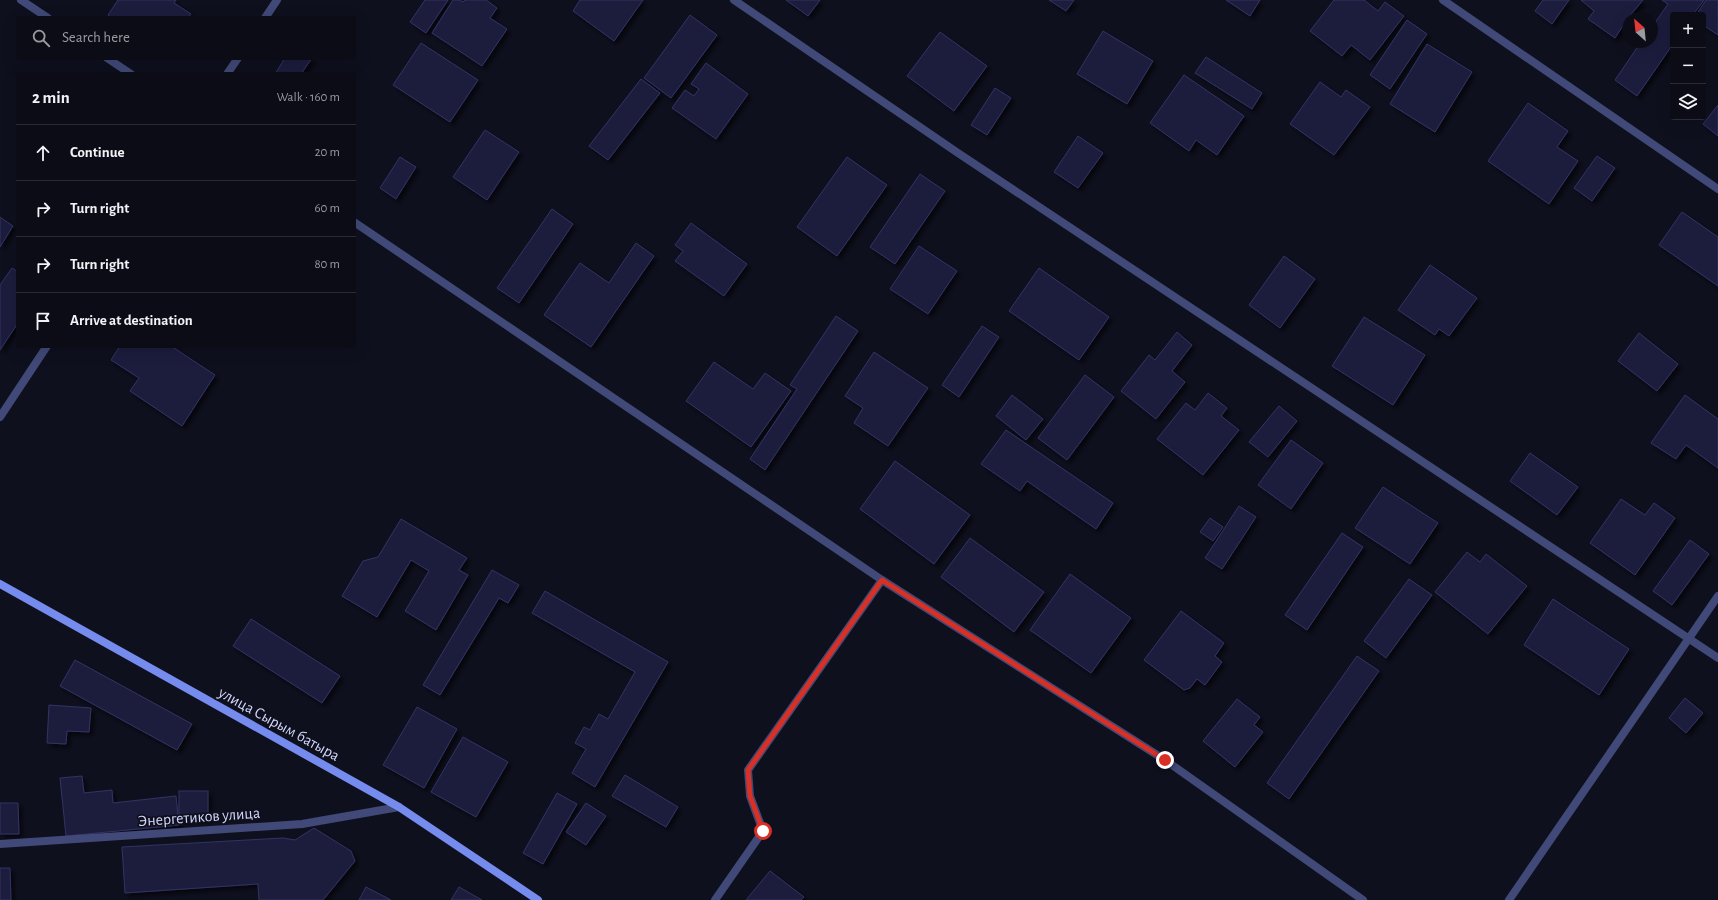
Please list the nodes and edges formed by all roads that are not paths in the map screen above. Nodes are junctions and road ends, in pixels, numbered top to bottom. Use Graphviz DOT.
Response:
graph roads {
  1 [pos="21,0"];
  2 [pos="277,0"];
  3 [pos="734,0"];
  4 [pos="1443,0"];
  5 [pos="45,16"];
  6 [pos="266,16"];
  7 [pos="111,60"];
  8 [pos="237,60"];
  9 [pos="128,72"];
  10 [pos="228,72"];
  11 [pos="1718,188"];
  12 [pos="356,223"];
  13 [pos="46,348"];
  14 [pos="0,417"];
  15 [pos="882,580"];
  16 [pos="0,584"];
  17 [pos="1718,596"];
  18 [pos="1690,638"];
  19 [pos="1718,658"];
  20 [pos="399,807"];
  21 [pos="0,844"];
  22 [pos="538,900"];
  23 [pos="715,900"];
  24 [pos="1363,900"];
  25 [pos="1509,900"];
  1 -- 5 [label="street"];
  2 -- 6 [label="street"];
  3 -- 18 [label="street"];
  4 -- 11 [label="street"];
  7 -- 9 [label="street"];
  8 -- 10 [label="street"];
  12 -- 15 [label="street"];
  13 -- 14 [label="street"];
  15 -- 23 [label="street"];
  15 -- 24 [label="street"];
  16 -- 20 [label="street, улица Сырым батыра"];
  17 -- 18 [label="street"];
  18 -- 19 [label="street"];
  18 -- 25 [label="street"];
  20 -- 21 [label="street, Энергетиков улица"];
  20 -- 22 [label="street, улица Сырым батыра"];
}
